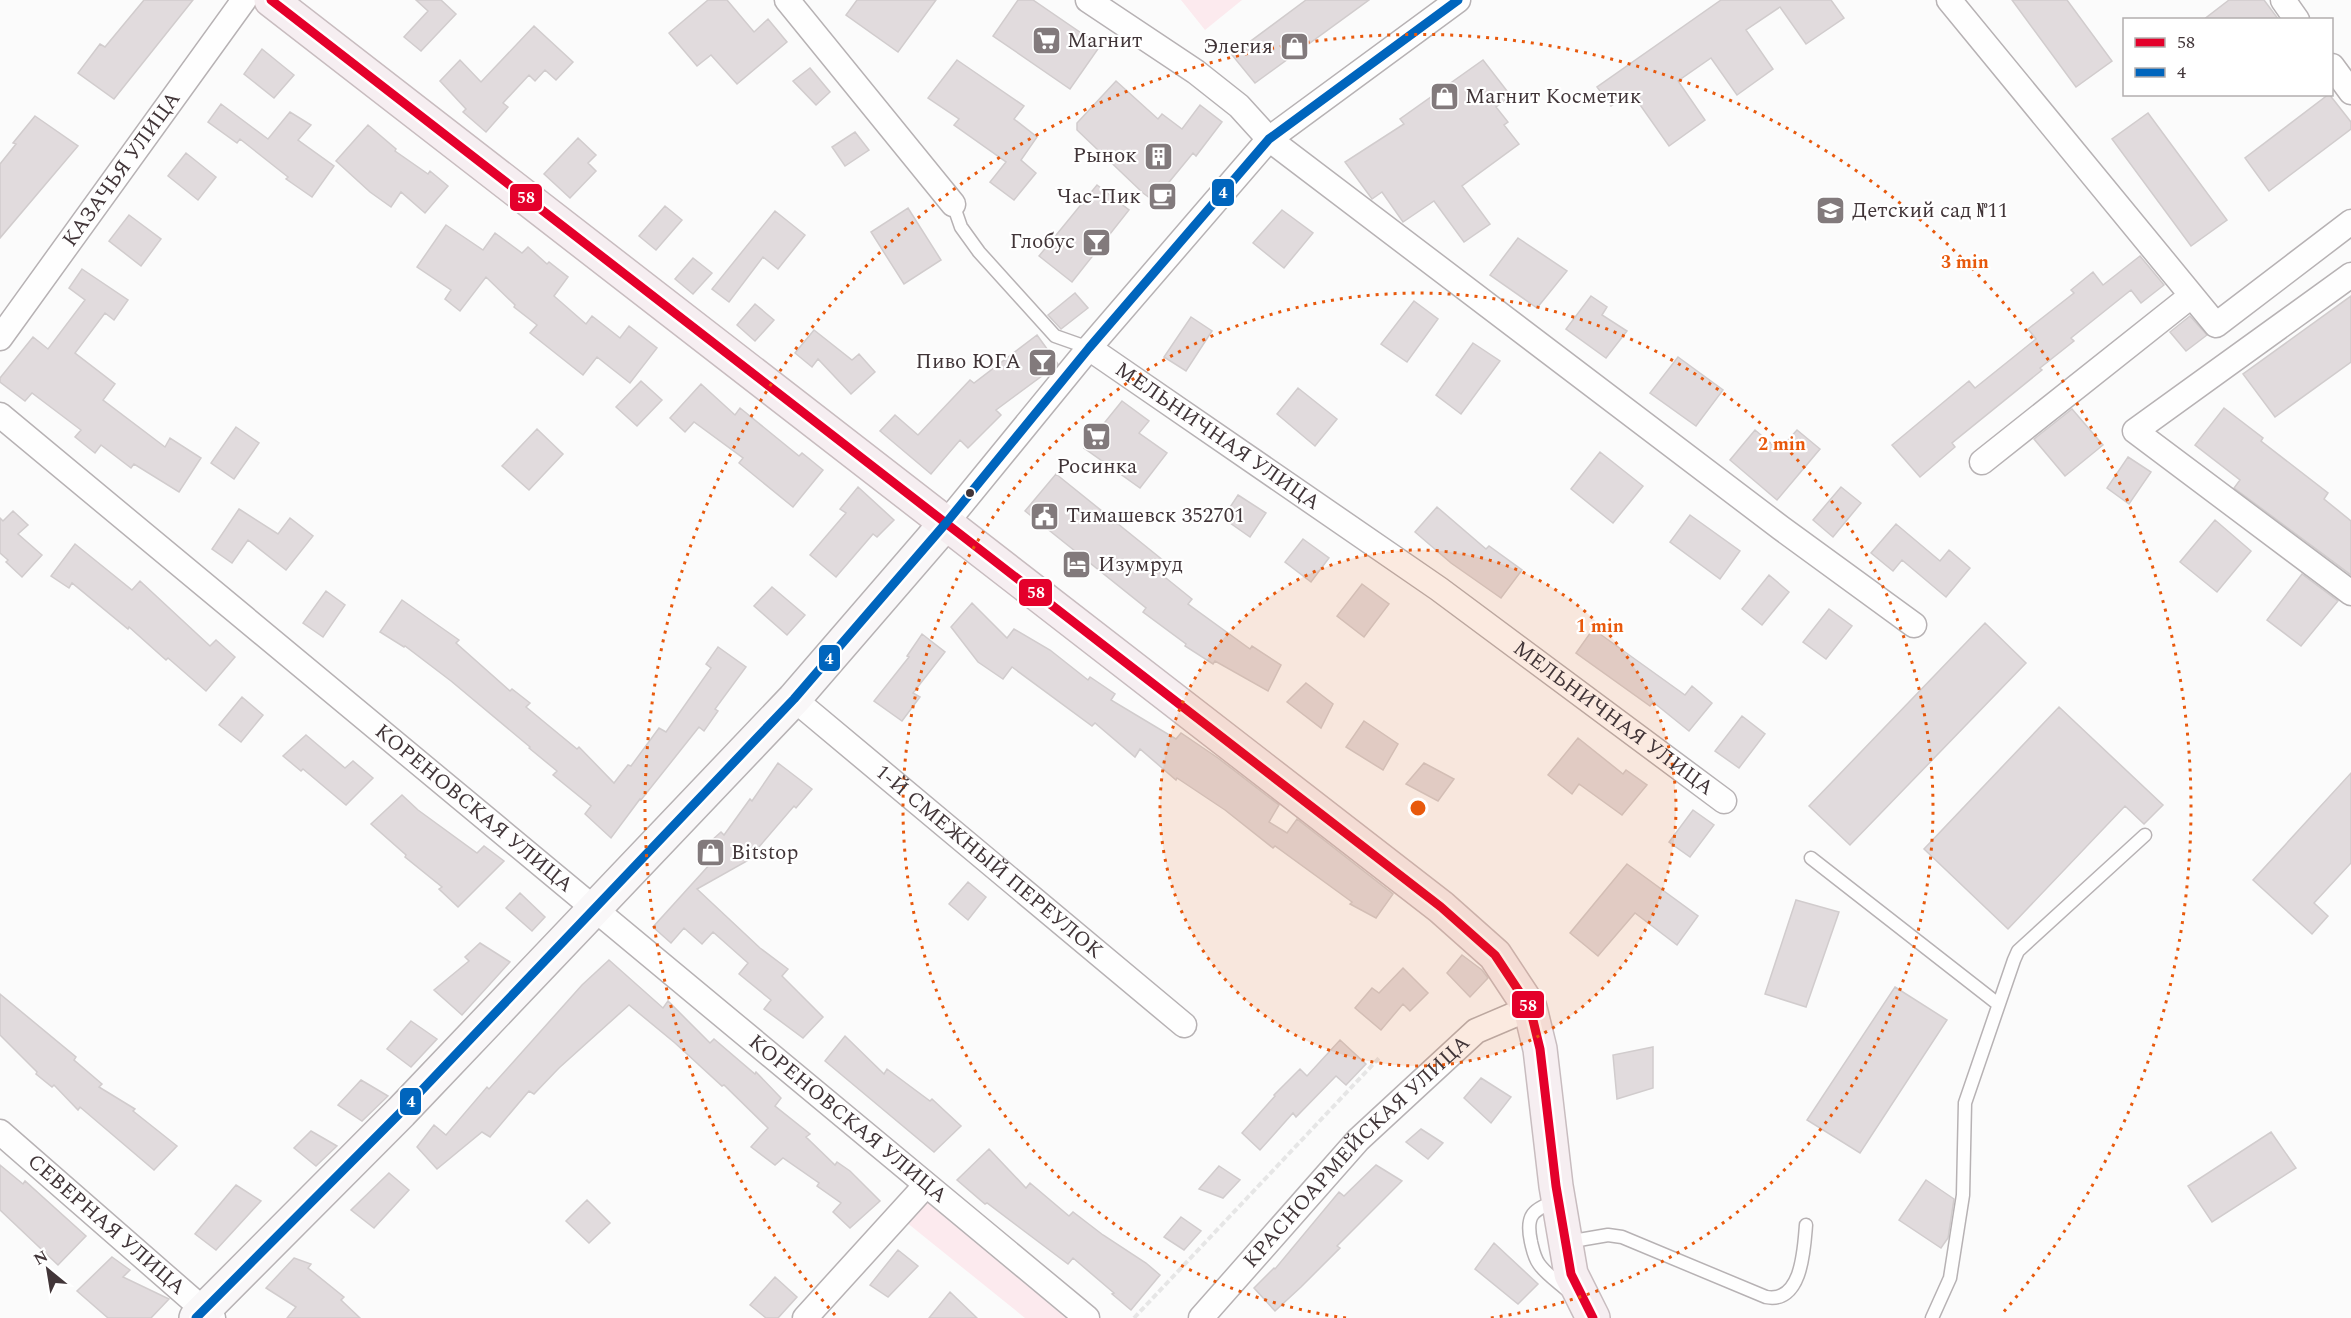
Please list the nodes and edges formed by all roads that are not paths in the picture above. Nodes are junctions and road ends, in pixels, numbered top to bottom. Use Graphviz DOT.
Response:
graph roads {
  1 [pos="244,0"];
  2 [pos="271,0"];
  3 [pos="787,0"];
  4 [pos="1088,0"];
  5 [pos="1457,0"];
  6 [pos="1949,0"];
  7 [pos="2283,0"];
  8 [pos="2296,18"];
  9 [pos="2333,69"];
  10 [pos="2351,93"];
  11 [pos="1269,139"];
  12 [pos="952,204"];
  13 [pos="2351,222"];
  14 [pos="2351,275"];
  15 [pos="2192,296"];
  16 [pos="0,338"];
  17 [pos="1089,348"];
  18 [pos="0,416"];
  19 [pos="1982,462"];
  20 [pos="946,523"];
  21 [pos="2351,593"];
  22 [pos="1914,625"];
  23 [pos="794,699"];
  24 [pos="1725,801"];
  25 [pos="2145,835"];
  26 [pos="1811,858"];
  27 [pos="593,908"];
  28 [pos="1998,1004"];
  29 [pos="1530,1008"];
  30 [pos="1184,1025"];
  31 [pos="0,1132"];
  32 [pos="926,1185"];
  33 [pos="1559,1200"];
  34 [pos="1806,1225"];
  35 [pos="1566,1242"];
  36 [pos="1590,1313"];
  37 [pos="204,1316"];
  38 [pos="805,1318"];
  39 [pos="1087,1318"];
  40 [pos="1201,1318"];
  41 [pos="1932,1318"];
  1 -- 16 [label="street, КАЗАЧЬЯ УЛИЦА"];
  2 -- 20 [label="main road"];
  3 -- 12 [label="street, МЕЛЬНИЧНАЯ УЛИЦА"];
  4 -- 11 [label="street"];
  5 -- 11 [label="street"];
  6 -- 15 [label="street"];
  7 -- 8 [label="street"];
  9 -- 10 [label="street"];
  11 -- 17 [label="street"];
  11 -- 22 [label="street"];
  12 -- 17 [label="lane, МЕЛЬНИЧНАЯ УЛИЦА"];
  13 -- 15 [label="street"];
  14 -- 21 [label="street"];
  15 -- 19 [label="street"];
  17 -- 20 [label="street"];
  17 -- 24 [label="street, МЕЛЬНИЧНАЯ УЛИЦА"];
  18 -- 27 [label="street, КОРЕНОВСКАЯ УЛИЦА"];
  20 -- 23 [label="street"];
  20 -- 29 [label="main road"];
  23 -- 27 [label="street"];
  23 -- 30 [label="street, 1-Й СМЕЖНЫЙ ПЕРЕУЛОК"];
  25 -- 28 [label="lane"];
  26 -- 28 [label="lane"];
  27 -- 32 [label="street, КОРЕНОВСКАЯ УЛИЦА"];
  27 -- 37 [label="street"];
  28 -- 41 [label="lane"];
  29 -- 33 [label="main road"];
  29 -- 40 [label="street, КРАСНОАРМЕЙСКАЯ УЛИЦА"];
  31 -- 37 [label="street, СЕВЕРНАЯ УЛИЦА"];
  32 -- 38 [label="street"];
  32 -- 39 [label="street, КОРЕНОВСКАЯ УЛИЦА"];
  33 -- 35 [label="main road"];
  33 -- 36 [label="lane"];
  34 -- 35 [label="lane"];
  35 -- 36 [label="main road"];
}
